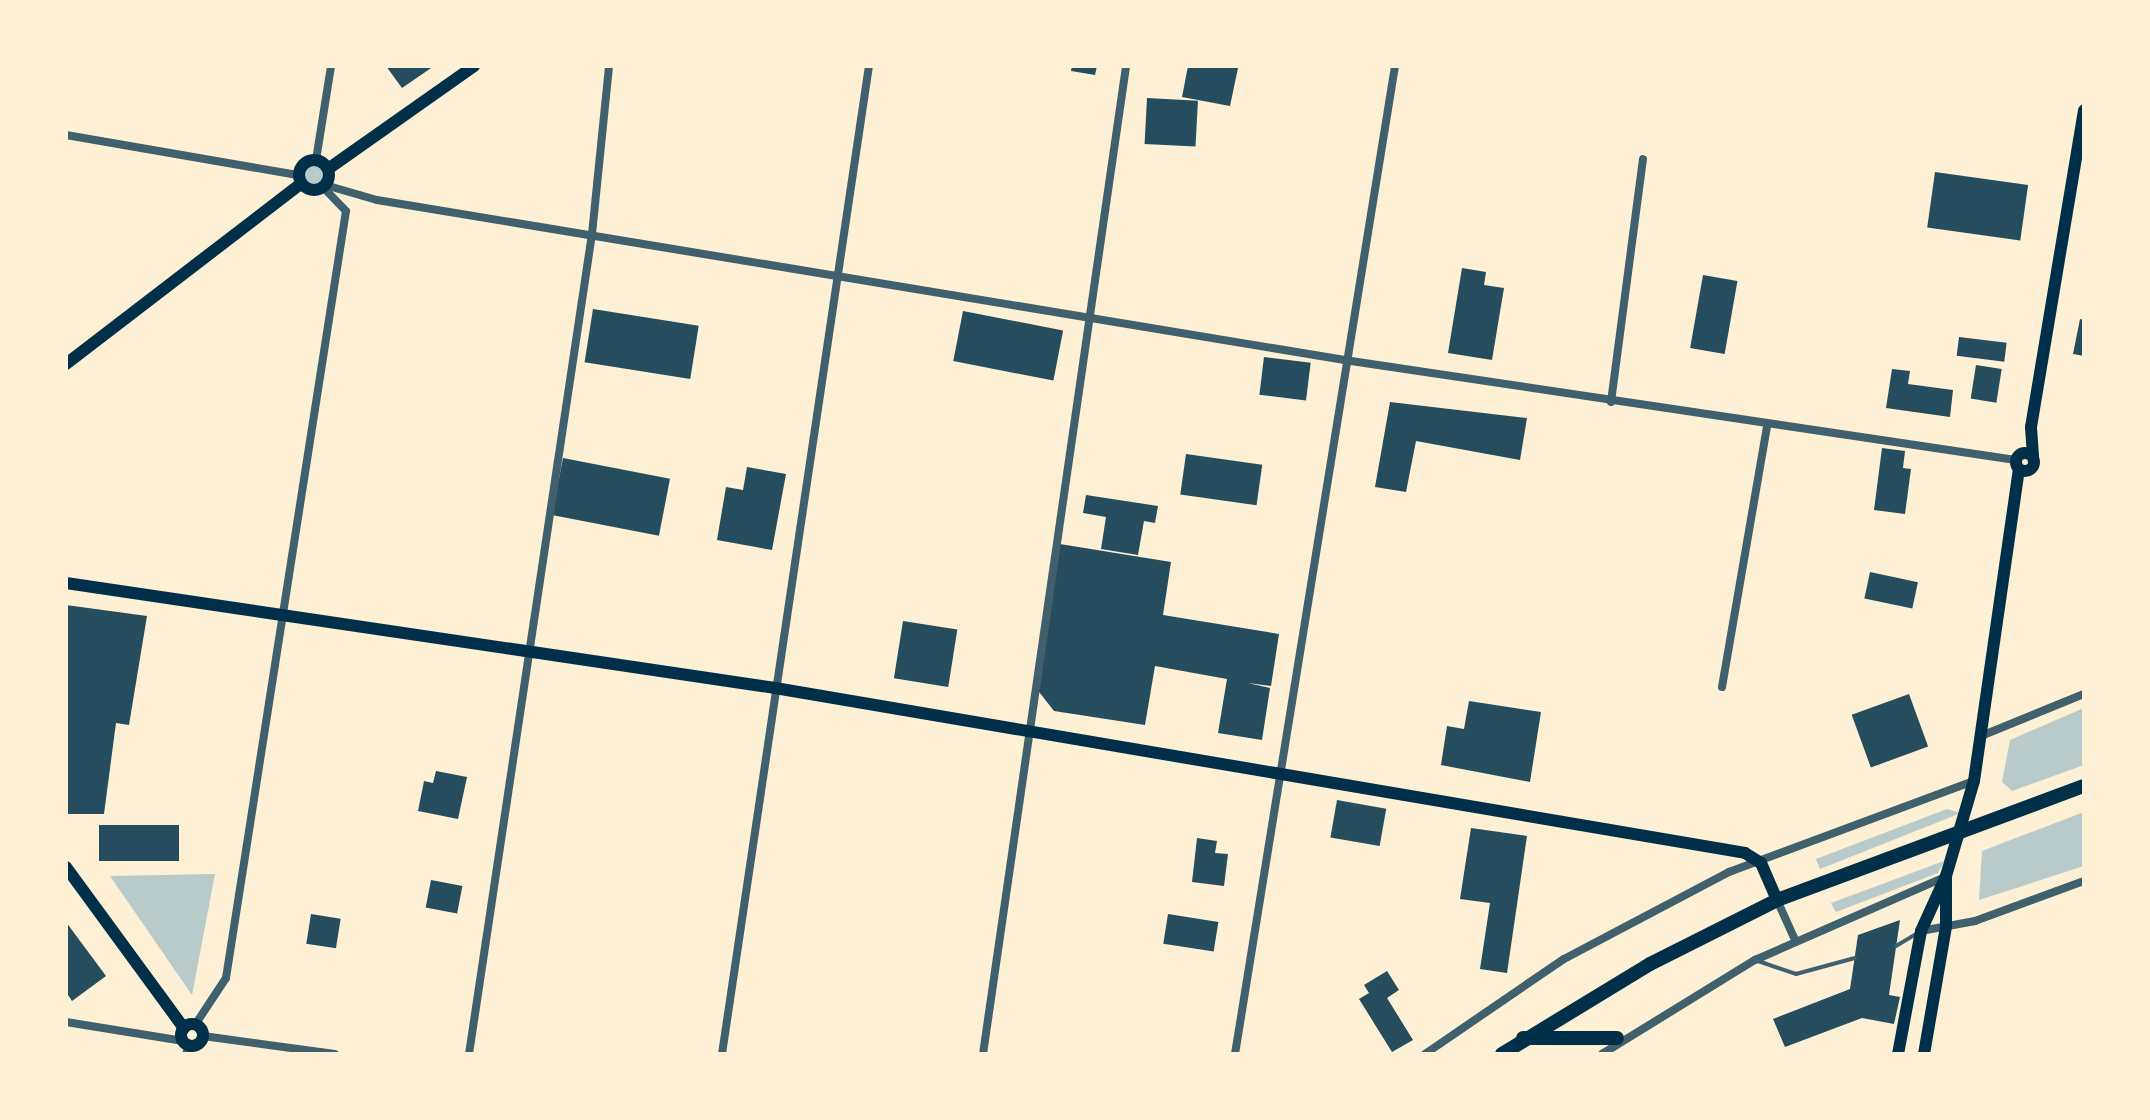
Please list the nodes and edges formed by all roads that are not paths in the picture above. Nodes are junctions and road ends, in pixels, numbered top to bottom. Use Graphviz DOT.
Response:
graph roads {
  1 [pos="331,66"];
  2 [pos="474,66"];
  3 [pos="609,66"];
  4 [pos="869,66"];
  5 [pos="1126,66"];
  6 [pos="1395,66"];
  7 [pos="2084,110"];
  8 [pos="66,135"];
  9 [pos="2080,150"];
  10 [pos="1643,159"];
  11 [pos="316,160"];
  12 [pos="328,169"];
  13 [pos="300,179"];
  14 [pos="324,186"];
  15 [pos="592,234"];
  16 [pos="836,276"];
  17 [pos="1089,315"];
  18 [pos="1351,361"];
  19 [pos="66,364"];
  20 [pos="1611,402"];
  21 [pos="1767,427"];
  22 [pos="2024,462"];
  23 [pos="66,583"];
  24 [pos="279,619"];
  25 [pos="527,652"];
  26 [pos="1722,687"];
  27 [pos="775,688"];
  28 [pos="2084,694"];
  29 [pos="1028,730"];
  30 [pos="1981,736"];
  31 [pos="1279,770"];
  32 [pos="1974,781"];
  33 [pos="2084,786"];
  34 [pos="1962,833"];
  35 [pos="1761,863"];
  36 [pos="66,867"];
  37 [pos="1946,876"];
  38 [pos="2084,881"];
  39 [pos="1777,900"];
  40 [pos="1946,926"];
  41 [pos="1921,931"];
  42 [pos="1796,942"];
  43 [pos="1896,946"];
  44 [pos="1855,958"];
  45 [pos="1755,960"];
  46 [pos="66,1022"];
  47 [pos="1523,1038"];
  48 [pos="1617,1038"];
  49 [pos="192,1041"];
  50 [pos="335,1054"];
  51 [pos="469,1054"];
  52 [pos="722,1054"];
  53 [pos="983,1054"];
  54 [pos="1235,1054"];
  55 [pos="1425,1054"];
  56 [pos="1502,1054"];
  57 [pos="1602,1054"];
  58 [pos="1898,1054"];
  59 [pos="1924,1054"];
  1 -- 11 [label="street"];
  2 -- 12 [label="main road"];
  3 -- 15 [label="street"];
  4 -- 16 [label="street"];
  5 -- 17 [label="street"];
  6 -- 18 [label="street"];
  7 -- 9 [label="main road"];
  8 -- 13 [label="street"];
  9 -- 22 [label="main road"];
  10 -- 20 [label="street"];
  11 -- 12 [label="main road"];
  11 -- 13 [label="main road"];
  12 -- 14 [label="main road"];
  13 -- 14 [label="main road"];
  13 -- 19 [label="main road"];
  14 -- 15 [label="street"];
  14 -- 24 [label="street"];
  15 -- 16 [label="street"];
  15 -- 25 [label="street"];
  16 -- 17 [label="street"];
  16 -- 27 [label="street"];
  17 -- 18 [label="street"];
  17 -- 29 [label="street"];
  18 -- 20 [label="street"];
  18 -- 31 [label="street"];
  20 -- 21 [label="street"];
  21 -- 22 [label="street"];
  21 -- 26 [label="street"];
  22 -- 30 [label="main road"];
  23 -- 24 [label="main road"];
  24 -- 25 [label="main road"];
  24 -- 49 [label="street"];
  25 -- 27 [label="main road"];
  25 -- 51 [label="street"];
  27 -- 29 [label="main road"];
  27 -- 52 [label="street"];
  28 -- 30 [label="street"];
  29 -- 31 [label="main road"];
  29 -- 53 [label="street"];
  30 -- 32 [label="main road"];
  31 -- 35 [label="main road"];
  31 -- 54 [label="street"];
  32 -- 34 [label="main road"];
  32 -- 35 [label="street"];
  33 -- 34 [label="highway"];
  34 -- 37 [label="main road"];
  34 -- 39 [label="highway"];
  35 -- 39 [label="main road"];
  35 -- 55 [label="street"];
  36 -- 49 [label="main road"];
  37 -- 40 [label="main road"];
  37 -- 41 [label="main road"];
  37 -- 42 [label="street"];
  38 -- 40 [label="street"];
  39 -- 42 [label="street"];
  39 -- 47 [label="highway"];
  40 -- 41 [label="street"];
  40 -- 59 [label="main road"];
  41 -- 43 [label="lane"];
  41 -- 58 [label="main road"];
  42 -- 45 [label="street"];
  44 -- 45 [label="lane"];
  45 -- 48 [label="street"];
  46 -- 49 [label="street"];
  47 -- 48 [label="highway"];
  47 -- 56 [label="highway"];
  48 -- 57 [label="street"];
  49 -- 50 [label="street"];
}
